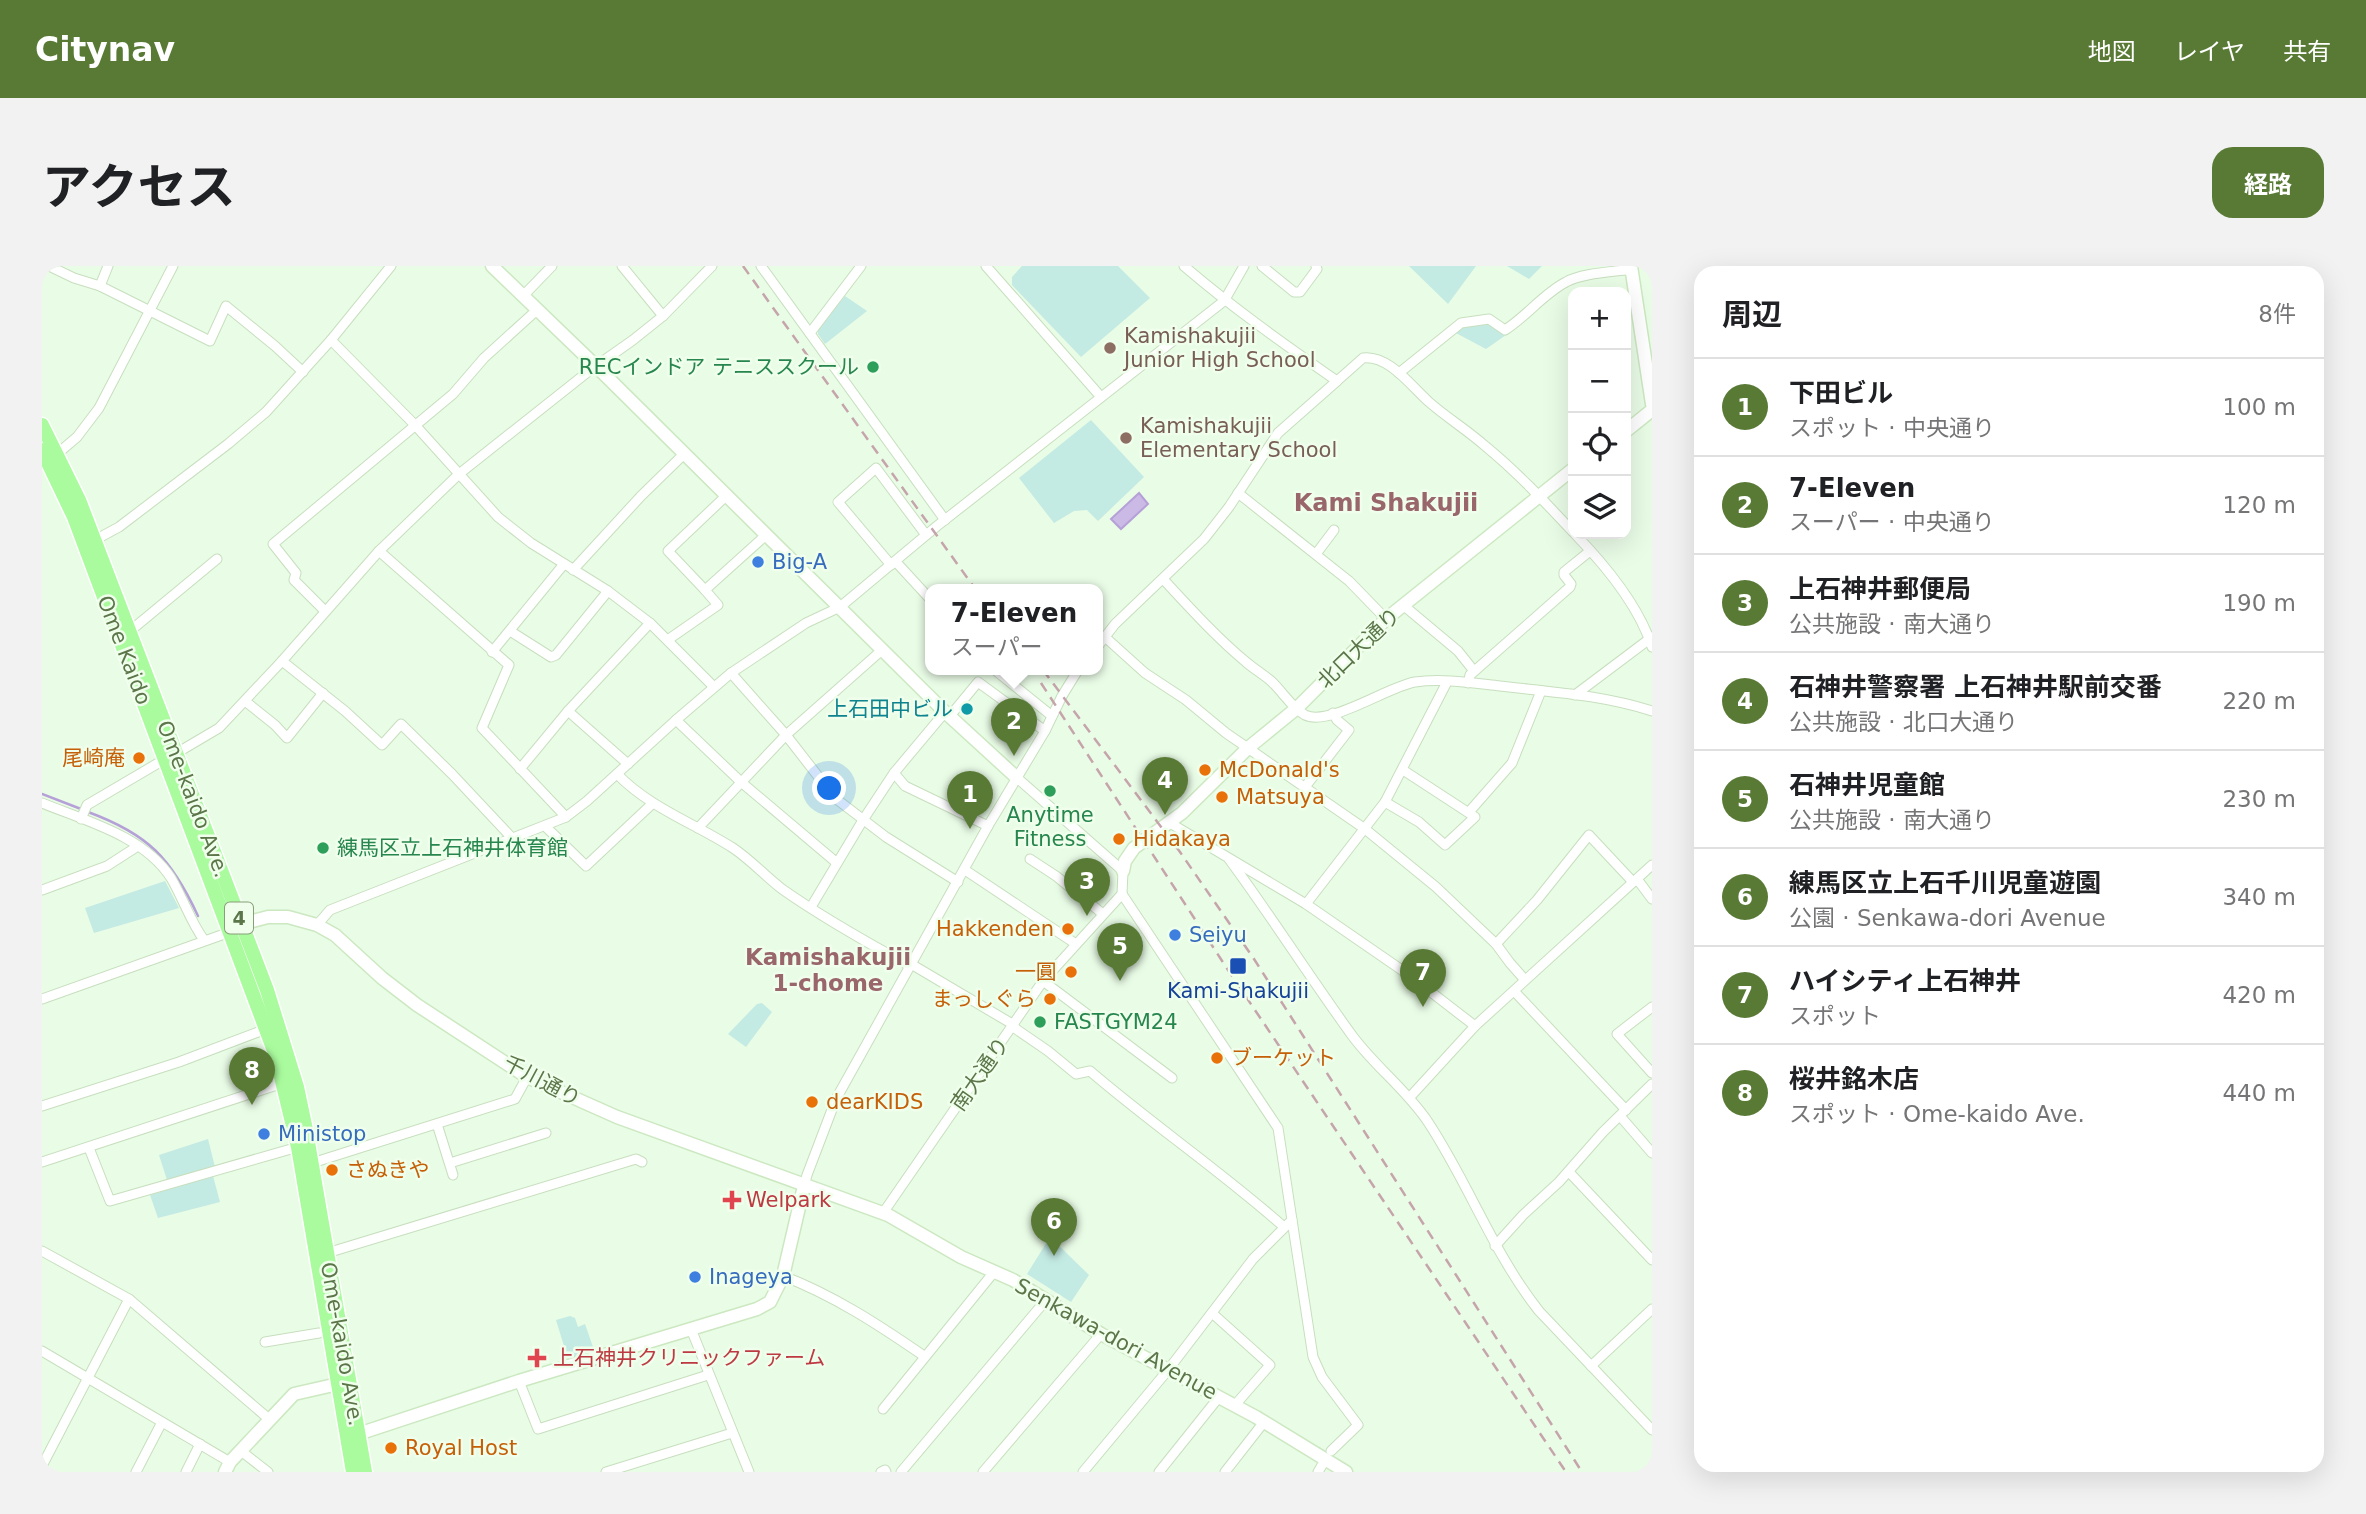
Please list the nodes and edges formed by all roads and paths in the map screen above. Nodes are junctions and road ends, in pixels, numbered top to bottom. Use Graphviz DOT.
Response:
graph roads {
  1 [pos="49,266"];
  2 [pos="108,266"];
  3 [pos="173,266"];
  4 [pos="391,266"];
  5 [pos="492,266"];
  6 [pos="552,266"];
  7 [pos="622,266"];
  8 [pos="712,266"];
  9 [pos="761,266"];
  10 [pos="861,266"];
  11 [pos="986,266"];
  12 [pos="1184,266"];
  13 [pos="1244,266"];
  14 [pos="1262,266"];
  15 [pos="1316,266"];
  16 [pos="1632,268"];
  17 [pos="100,286"];
  18 [pos="523,296"];
  19 [pos="1224,301"];
  20 [pos="538,309"];
  21 [pos="149,311"];
  22 [pos="663,316"];
  23 [pos="810,333"];
  24 [pos="331,341"];
  25 [pos="597,366"];
  26 [pos="303,372"];
  27 [pos="1398,373"];
  28 [pos="1337,381"];
  29 [pos="1101,397"];
  30 [pos="1652,404"];
  31 [pos="1652,410"];
  32 [pos="42,425"];
  33 [pos="415,425"];
  34 [pos="1631,426"];
  35 [pos="42,450"];
  36 [pos="685,453"];
  37 [pos="58,454"];
  38 [pos="1568,473"];
  39 [pos="460,474"];
  40 [pos="1238,493"];
  41 [pos="727,495"];
  42 [pos="1538,496"];
  43 [pos="945,520"];
  44 [pos="1568,527"];
  45 [pos="1334,530"];
  46 [pos="766,535"];
  47 [pos="926,536"];
  48 [pos="1579,539"];
  49 [pos="95,540"];
  50 [pos="379,551"];
  51 [pos="1590,551"];
  52 [pos="1316,554"];
  53 [pos="217,559"];
  54 [pos="564,564"];
  55 [pos="894,564"];
  56 [pos="573,570"];
  57 [pos="1163,579"];
  58 [pos="705,590"];
  59 [pos="608,591"];
  60 [pos="925,594"];
  61 [pos="1403,605"];
  62 [pos="840,607"];
  63 [pos="325,611"];
  64 [pos="1386,619"];
  65 [pos="650,623"];
  66 [pos="130,631"];
  67 [pos="510,631"];
  68 [pos="1105,637"];
  69 [pos="669,639"];
  70 [pos="1103,640"];
  71 [pos="1651,641"];
  72 [pos="882,650"];
  73 [pos="492,652"];
  74 [pos="282,661"];
  75 [pos="1474,671"];
  76 [pos="731,673"];
  77 [pos="1001,675"];
  78 [pos="1076,675"];
  79 [pos="1447,682"];
  80 [pos="1468,683"];
  81 [pos="715,687"];
  82 [pos="1541,691"];
  83 [pos="323,693"];
  84 [pos="1575,695"];
  85 [pos="244,701"];
  86 [pos="1297,708"];
  87 [pos="568,710"];
  88 [pos="1652,710"];
  89 [pos="1333,713"];
  90 [pos="947,714"];
  91 [pos="1052,716"];
  92 [pos="676,720"];
  93 [pos="1045,731"];
  94 [pos="786,735"];
  95 [pos="1248,748"];
  96 [pos="170,756"];
  97 [pos="628,764"];
  98 [pos="520,769"];
  99 [pos="1403,770"];
  100 [pos="894,773"];
  101 [pos="617,774"];
  102 [pos="1016,778"];
  103 [pos="741,782"];
  104 [pos="1305,787"];
  105 [pos="1385,802"];
  106 [pos="42,803"];
  107 [pos="652,804"];
  108 [pos="1469,812"];
  109 [pos="82,817"];
  110 [pos="566,817"];
  111 [pos="863,820"];
  112 [pos="1170,823"];
  113 [pos="988,826"];
  114 [pos="546,827"];
  115 [pos="698,828"];
  116 [pos="1365,830"];
  117 [pos="513,839"];
  118 [pos="138,846"];
  119 [pos="1030,859"];
  120 [pos="1229,859"];
  121 [pos="837,863"];
  122 [pos="1652,865"];
  123 [pos="965,870"];
  124 [pos="1122,871"];
  125 [pos="1635,881"];
  126 [pos="958,882"];
  127 [pos="42,890"];
  128 [pos="1122,894"];
  129 [pos="1652,899"];
  130 [pos="1306,904"];
  131 [pos="811,908"];
  132 [pos="1103,914"];
  133 [pos="317,925"];
  134 [pos="235,928"];
  135 [pos="204,940"];
  136 [pos="1076,944"];
  137 [pos="1496,944"];
  138 [pos="911,965"];
  139 [pos="1525,980"];
  140 [pos="1043,981"];
  141 [pos="1514,991"];
  142 [pos="42,999"];
  143 [pos="1652,1007"];
  144 [pos="1013,1026"];
  145 [pos="1475,1026"];
  146 [pos="266,1029"];
  147 [pos="1652,1073"];
  148 [pos="527,1077"];
  149 [pos="1172,1078"];
  150 [pos="283,1083"];
  151 [pos="1652,1084"];
  152 [pos="1410,1097"];
  153 [pos="42,1106"];
  154 [pos="1623,1113"];
  155 [pos="437,1124"];
  156 [pos="546,1133"];
  157 [pos="298,1147"];
  158 [pos="89,1148"];
  159 [pos="1652,1153"];
  160 [pos="42,1162"];
  161 [pos="642,1162"];
  162 [pos="312,1163"];
  163 [pos="450,1163"];
  164 [pos="1569,1171"];
  165 [pos="453,1175"];
  166 [pos="804,1186"];
  167 [pos="883,1213"];
  168 [pos="1288,1224"];
  169 [pos="1495,1247"];
  170 [pos="42,1251"];
  171 [pos="327,1254"];
  172 [pos="1652,1260"];
  173 [pos="994,1272"];
  174 [pos="783,1276"];
  175 [pos="129,1299"];
  176 [pos="1046,1300"];
  177 [pos="1652,1309"];
  178 [pos="1212,1313"];
  179 [pos="691,1329"];
  180 [pos="320,1333"];
  181 [pos="1101,1334"];
  182 [pos="265,1342"];
  183 [pos="42,1351"];
  184 [pos="924,1356"];
  185 [pos="1591,1366"];
  186 [pos="1168,1370"];
  187 [pos="709,1375"];
  188 [pos="88,1377"];
  189 [pos="519,1381"];
  190 [pos="338,1384"];
  191 [pos="1219,1397"];
  192 [pos="1235,1405"];
  193 [pos="883,1409"];
  194 [pos="269,1419"];
  195 [pos="162,1422"];
  196 [pos="1264,1422"];
  197 [pos="1652,1430"];
  198 [pos="733,1433"];
  199 [pos="353,1436"];
  200 [pos="200,1444"];
  201 [pos="241,1451"];
  202 [pos="1325,1461"];
  203 [pos="42,1466"];
  204 [pos="228,1467"];
  205 [pos="136,1472"];
  206 [pos="186,1472"];
  207 [pos="268,1472"];
  208 [pos="353,1472"];
  209 [pos="365,1472"];
  210 [pos="606,1472"];
  211 [pos="749,1472"];
  212 [pos="901,1472"];
  213 [pos="984,1472"];
  214 [pos="1083,1472"];
  215 [pos="1159,1472"];
  216 [pos="1225,1472"];
  217 [pos="1346,1472"];
  1 -- 17 [label="street"];
  2 -- 17 [label="street"];
  3 -- 21 [label="street"];
  4 -- 24 [label="street"];
  5 -- 18 [label="street"];
  6 -- 18 [label="street"];
  7 -- 22 [label="street"];
  8 -- 22 [label="street"];
  9 -- 23 [label="street"];
  10 -- 23 [label="street"];
  11 -- 29 [label="street"];
  12 -- 19 [label="street"];
  13 -- 19 [label="street"];
  14 -- 15 [label="street"];
  16 -- 27 [label="street"];
  16 -- 30 [label="street"];
  17 -- 21 [label="street"];
  18 -- 20 [label="street"];
  19 -- 28 [label="street"];
  19 -- 29 [label="street"];
  20 -- 25 [label="street"];
  20 -- 33 [label="street"];
  21 -- 26 [label="street"];
  21 -- 37 [label="street"];
  22 -- 25 [label="street"];
  23 -- 43 [label="street"];
  24 -- 26 [label="street"];
  24 -- 33 [label="street"];
  25 -- 36 [label="street"];
  25 -- 39 [label="street"];
  26 -- 49 [label="street"];
  27 -- 28 [label="street"];
  27 -- 42 [label="street"];
  28 -- 40 [label="street"];
  29 -- 43 [label="street"];
  31 -- 34 [label="street"];
  32 -- 37 [label="main road, Ome-kaido Ave. / 4"];
  33 -- 39 [label="street"];
  33 -- 63 [label="street"];
  35 -- 96 [label="main road, Ome Kaido / 4"];
  36 -- 41 [label="street"];
  36 -- 56 [label="street"];
  37 -- 49 [label="main road, Ome-kaido Ave. / 4"];
  38 -- 42 [label="street, 北口大通り"];
  39 -- 50 [label="street"];
  39 -- 54 [label="street"];
  40 -- 52 [label="street"];
  40 -- 57 [label="street"];
  41 -- 46 [label="street"];
  41 -- 58 [label="street"];
  42 -- 44 [label="street"];
  42 -- 61 [label="street, 北口大通り"];
  43 -- 47 [label="street"];
  45 -- 52 [label="street"];
  46 -- 58 [label="street"];
  46 -- 62 [label="street"];
  47 -- 55 [label="street"];
  47 -- 55 [label="street"];
  48 -- 51 [label="street"];
  49 -- 66 [label="main road, Ome-kaido Ave. / 4"];
  50 -- 63 [label="street"];
  50 -- 73 [label="street"];
  51 -- 71 [label="street"];
  51 -- 75 [label="street"];
  52 -- 64 [label="street"];
  53 -- 66 [label="street"];
  54 -- 56 [label="street"];
  54 -- 67 [label="street"];
  55 -- 60 [label="street"];
  55 -- 62 [label="street"];
  56 -- 59 [label="street"];
  57 -- 68 [label="street"];
  57 -- 86 [label="street"];
  58 -- 69 [label="street"];
  59 -- 65 [label="street"];
  59 -- 67 [label="street"];
  61 -- 64 [label="street, 北口大通り"];
  61 -- 75 [label="street"];
  62 -- 72 [label="street"];
  62 -- 76 [label="street"];
  63 -- 74 [label="street"];
  64 -- 86 [label="street, 北口大通り"];
  65 -- 69 [label="street"];
  65 -- 87 [label="street"];
  66 -- 96 [label="main road, Ome-kaido Ave. / 4"];
  67 -- 73 [label="street"];
  68 -- 70 [label="street"];
  68 -- 95 [label="street"];
  69 -- 81 [label="street"];
  71 -- 84 [label="street"];
  72 -- 90 [label="street"];
  72 -- 94 [label="street"];
  73 -- 98 [label="street"];
  74 -- 83 [label="street"];
  74 -- 85 [label="street"];
  75 -- 80 [label="street"];
  76 -- 81 [label="street"];
  76 -- 94 [label="street"];
  77 -- 91 [label="street"];
  78 -- 91 [label="street"];
  79 -- 80 [label="street"];
  79 -- 89 [label="street"];
  79 -- 99 [label="street"];
  80 -- 82 [label="street"];
  81 -- 92 [label="street"];
  82 -- 84 [label="street"];
  82 -- 108 [label="street"];
  83 -- 85 [label="street"];
  83 -- 117 [label="street"];
  84 -- 88 [label="street"];
  85 -- 96 [label="street"];
  86 -- 89 [label="street"];
  86 -- 95 [label="street, 北口大通り"];
  87 -- 97 [label="street"];
  87 -- 98 [label="street"];
  89 -- 104 [label="street"];
  90 -- 93 [label="street"];
  90 -- 100 [label="street"];
  90 -- 102 [label="street"];
  91 -- 93 [label="street"];
  92 -- 97 [label="street"];
  92 -- 103 [label="street"];
  93 -- 102 [label="street"];
  94 -- 103 [label="street"];
  94 -- 111 [label="street"];
  95 -- 104 [label="street"];
  95 -- 112 [label="street, 北口大通り"];
  96 -- 109 [label="street"];
  96 -- 134 [label="main road, Ome Kaido / 4"];
  97 -- 101 [label="street"];
  98 -- 110 [label="street"];
  99 -- 105 [label="street"];
  99 -- 108 [label="street"];
  100 -- 111 [label="street"];
  100 -- 113 [label="street"];
  101 -- 107 [label="street"];
  101 -- 110 [label="street"];
  102 -- 113 [label="street"];
  102 -- 124 [label="street"];
  103 -- 115 [label="street"];
  103 -- 121 [label="street"];
  104 -- 116 [label="street"];
  105 -- 108 [label="street"];
  105 -- 116 [label="street"];
  106 -- 109 [label="street"];
  107 -- 114 [label="street"];
  107 -- 115 [label="street"];
  109 -- 118 [label="street"];
  110 -- 114 [label="street"];
  111 -- 121 [label="street"];
  111 -- 126 [label="street"];
  112 -- 120 [label="street"];
  112 -- 124 [label="street, 北口大通り"];
  113 -- 123 [label="street"];
  114 -- 117 [label="street"];
  115 -- 131 [label="street"];
  116 -- 130 [label="street"];
  116 -- 137 [label="street"];
  117 -- 133 [label="street"];
  118 -- 127 [label="street"];
  118 -- 135 [label="street"];
  119 -- 132 [label="street"];
  120 -- 130 [label="street"];
  120 -- 152 [label="street"];
  121 -- 131 [label="street"];
  122 -- 125 [label="street"];
  123 -- 126 [label="street"];
  123 -- 136 [label="street"];
  124 -- 128 [label="street"];
  125 -- 129 [label="street"];
  125 -- 137 [label="street"];
  125 -- 139 [label="street"];
  126 -- 138 [label="street"];
  128 -- 132 [label="street, 南大通り"];
  128 -- 168 [label="street"];
  130 -- 145 [label="street"];
  131 -- 138 [label="street"];
  132 -- 136 [label="street, 南大通り"];
  133 -- 134 [label="street, 千川通り"];
  133 -- 148 [label="street, 千川通り"];
  134 -- 135 [label="street"];
  134 -- 146 [label="main road, Ome-kaido Ave. / 4"];
  134 -- 162 [label="main road, Ome-kaido Ave. / 4"];
  135 -- 142 [label="street"];
  136 -- 140 [label="street, 南大通り"];
  137 -- 139 [label="street"];
  138 -- 144 [label="street"];
  138 -- 166 [label="street"];
  139 -- 141 [label="street"];
  140 -- 144 [label="street, 南大通り"];
  140 -- 149 [label="street"];
  141 -- 145 [label="street"];
  141 -- 154 [label="street"];
  143 -- 147 [label="street"];
  144 -- 167 [label="street, 南大通り"];
  144 -- 168 [label="street"];
  145 -- 152 [label="street"];
  146 -- 150 [label="main road, Ome-kaido Ave. / 4"];
  146 -- 153 [label="street"];
  148 -- 155 [label="street"];
  148 -- 166 [label="street, 千川通り"];
  150 -- 157 [label="main road, Ome-kaido Ave. / 4"];
  150 -- 158 [label="street"];
  151 -- 154 [label="street"];
  152 -- 169 [label="street"];
  154 -- 159 [label="street"];
  154 -- 164 [label="street"];
  155 -- 162 [label="street"];
  155 -- 163 [label="street"];
  156 -- 163 [label="street"];
  157 -- 158 [label="street"];
  157 -- 190 [label="main road, Ome-kaido Ave. / 4"];
  158 -- 160 [label="street"];
  161 -- 171 [label="street"];
  162 -- 171 [label="main road, Ome-kaido Ave. / 4"];
  163 -- 165 [label="street"];
  164 -- 169 [label="street"];
  164 -- 172 [label="street"];
  166 -- 167 [label="street, 千川通り"];
  166 -- 174 [label="street"];
  167 -- 173 [label="street, Senkawa-dori Avenue"];
  168 -- 178 [label="street"];
  168 -- 202 [label="street"];
  169 -- 185 [label="street"];
  170 -- 175 [label="street"];
  171 -- 199 [label="main road, Ome-kaido Ave. / 4"];
  173 -- 176 [label="street, Senkawa-dori Avenue"];
  173 -- 184 [label="street"];
  174 -- 179 [label="street"];
  174 -- 184 [label="street"];
  175 -- 188 [label="street"];
  175 -- 194 [label="street"];
  176 -- 181 [label="street, Senkawa-dori Avenue"];
  176 -- 212 [label="street"];
  177 -- 185 [label="street"];
  178 -- 186 [label="street"];
  178 -- 192 [label="street"];
  179 -- 187 [label="street"];
  179 -- 189 [label="street"];
  180 -- 182 [label="street"];
  181 -- 186 [label="street, Senkawa-dori Avenue"];
  181 -- 213 [label="street"];
  183 -- 188 [label="street"];
  184 -- 193 [label="street"];
  185 -- 197 [label="street"];
  186 -- 191 [label="street, Senkawa-dori Avenue"];
  186 -- 214 [label="street"];
  187 -- 189 [label="street"];
  187 -- 198 [label="street"];
  188 -- 195 [label="street"];
  188 -- 203 [label="street"];
  189 -- 199 [label="street"];
  190 -- 194 [label="street"];
  190 -- 199 [label="main road, Ome-kaido Ave. / 4"];
  191 -- 192 [label="street, Senkawa-dori Avenue"];
  191 -- 215 [label="street"];
  192 -- 196 [label="street, Senkawa-dori Avenue"];
  194 -- 201 [label="street"];
  195 -- 200 [label="street"];
  195 -- 205 [label="street"];
  196 -- 202 [label="street, Senkawa-dori Avenue"];
  196 -- 216 [label="street"];
  198 -- 210 [label="street"];
  198 -- 211 [label="street"];
  199 -- 208 [label="main road, Ome-kaido Ave. / 4"];
  199 -- 209 [label="main road, Ome-kaido Ave. / 4"];
  200 -- 204 [label="street"];
  200 -- 206 [label="street"];
  201 -- 204 [label="street"];
  201 -- 207 [label="street"];
  202 -- 217 [label="street, Senkawa-dori Avenue"];
}
